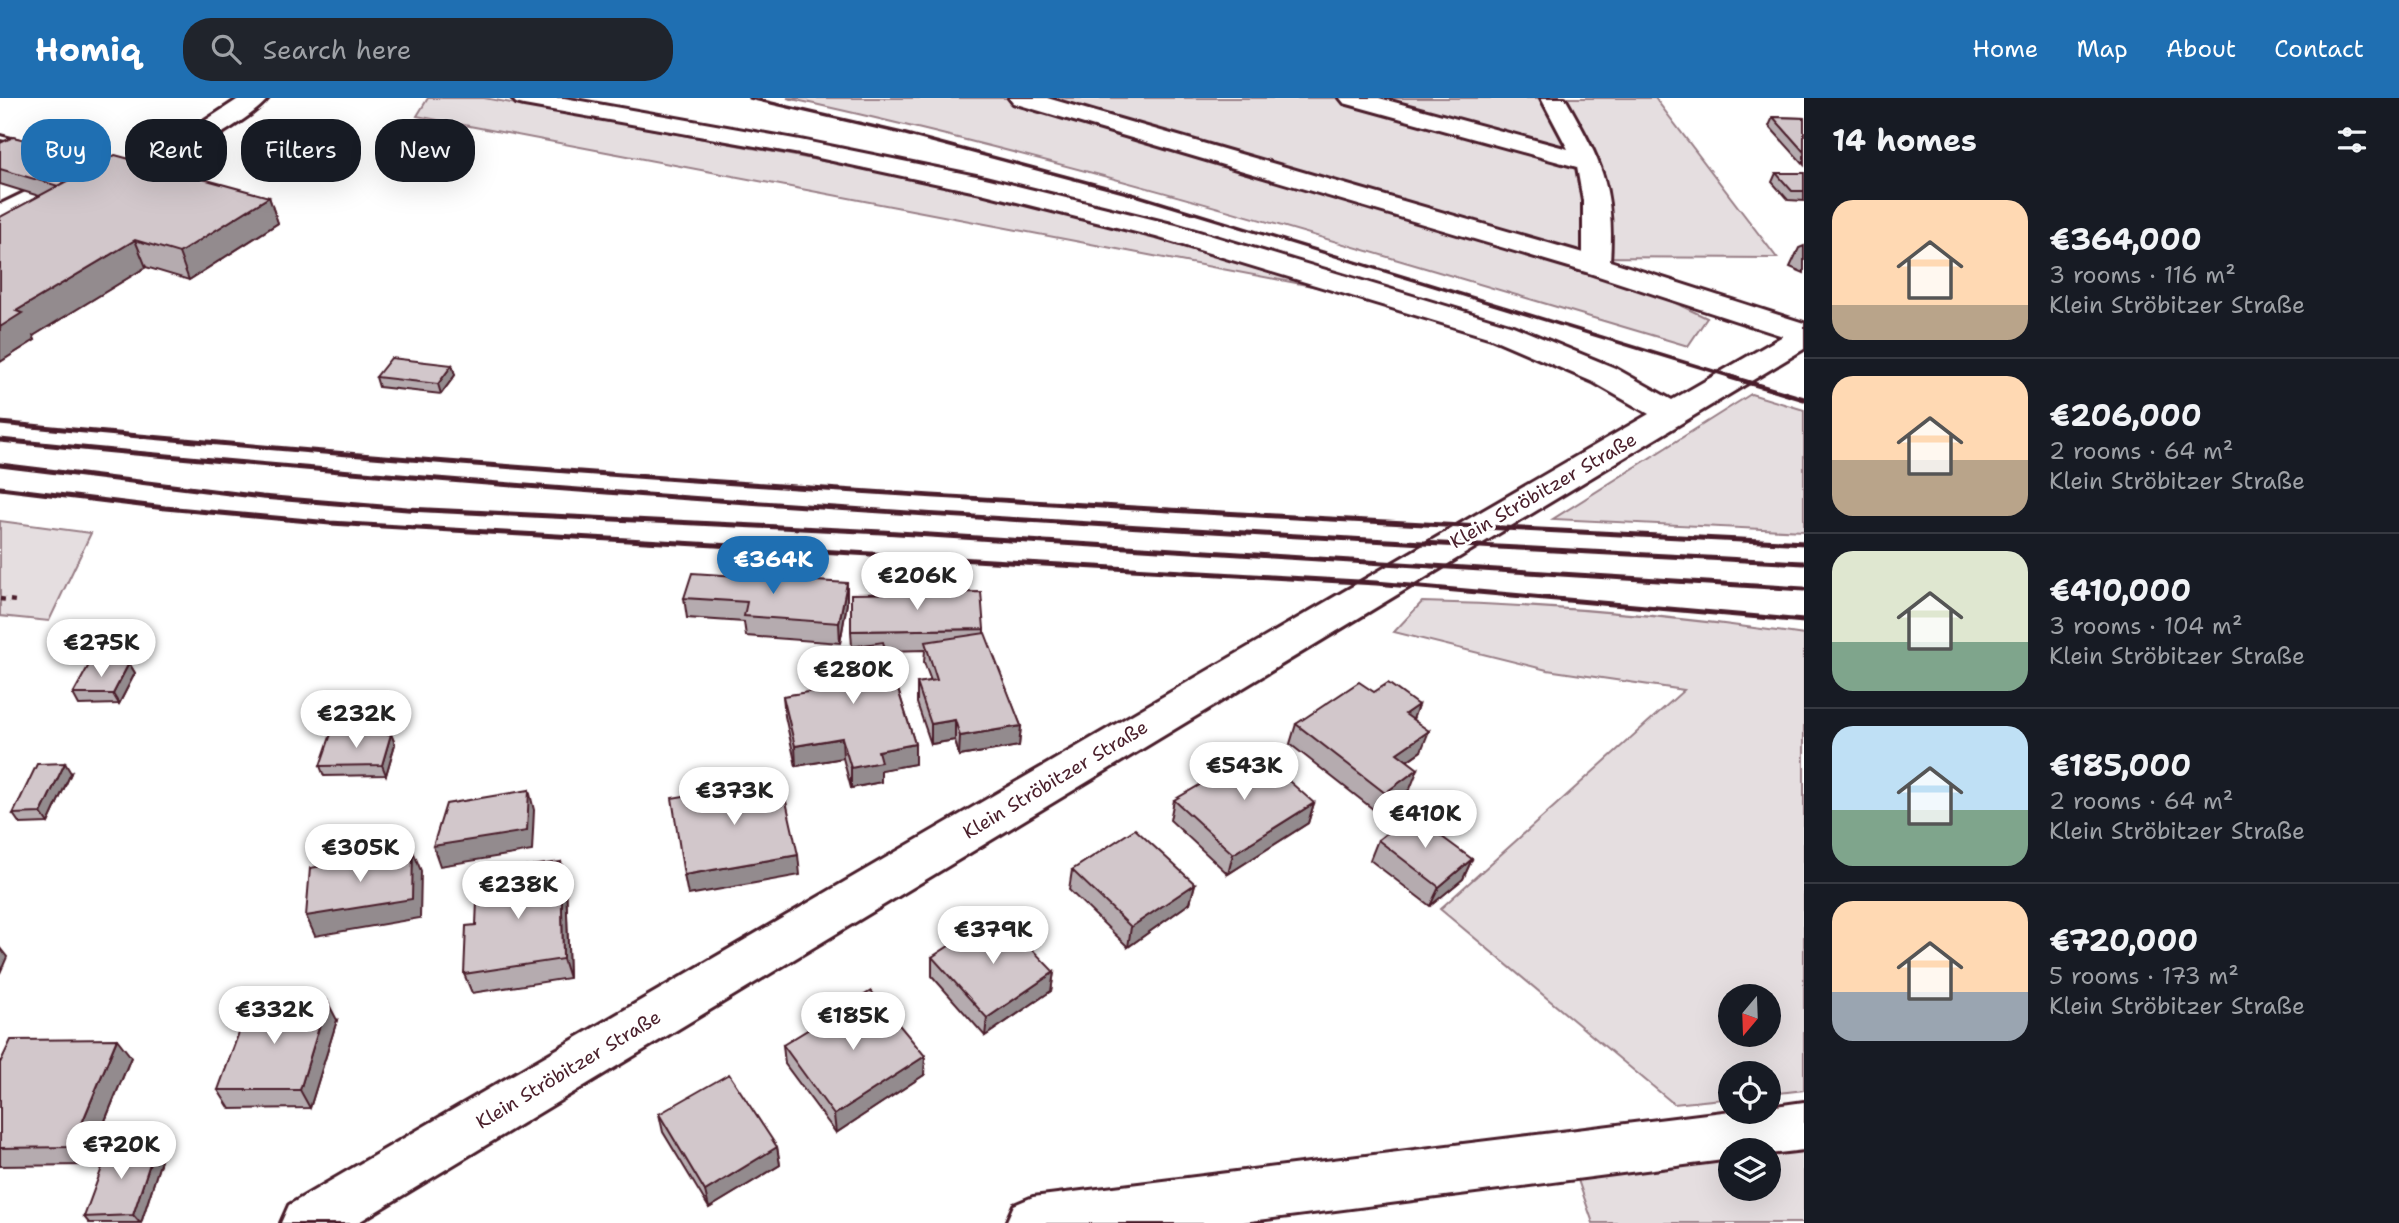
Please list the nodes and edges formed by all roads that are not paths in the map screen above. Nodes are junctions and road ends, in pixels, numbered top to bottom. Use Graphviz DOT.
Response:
graph roads {
  1 [pos="256,98"];
  2 [pos="524,98"];
  3 [pos="1021,98"];
  4 [pos="1352,98"];
  5 [pos="1553,98"];
  6 [pos="0,144"];
  7 [pos="21,149"];
  8 [pos="1588,162"];
  9 [pos="111,173"];
  10 [pos="22,182"];
  11 [pos="0,194"];
  12 [pos="1596,266"];
  13 [pos="1804,335"];
  14 [pos="1673,414"];
  15 [pos="1804,1126"];
  16 [pos="308,1223"];
  17 [pos="1033,1223"];
  1 -- 9 [label="street"];
  2 -- 14 [label="street"];
  3 -- 12 [label="street"];
  4 -- 8 [label="street"];
  5 -- 8 [label="street"];
  6 -- 7 [label="street"];
  8 -- 12 [label="street"];
  10 -- 11 [label="street"];
  12 -- 13 [label="street"];
  13 -- 14 [label="street, Klein Ströbitzer Straße"];
  14 -- 16 [label="street, Klein Ströbitzer Straße"];
  15 -- 17 [label="street"];
}
